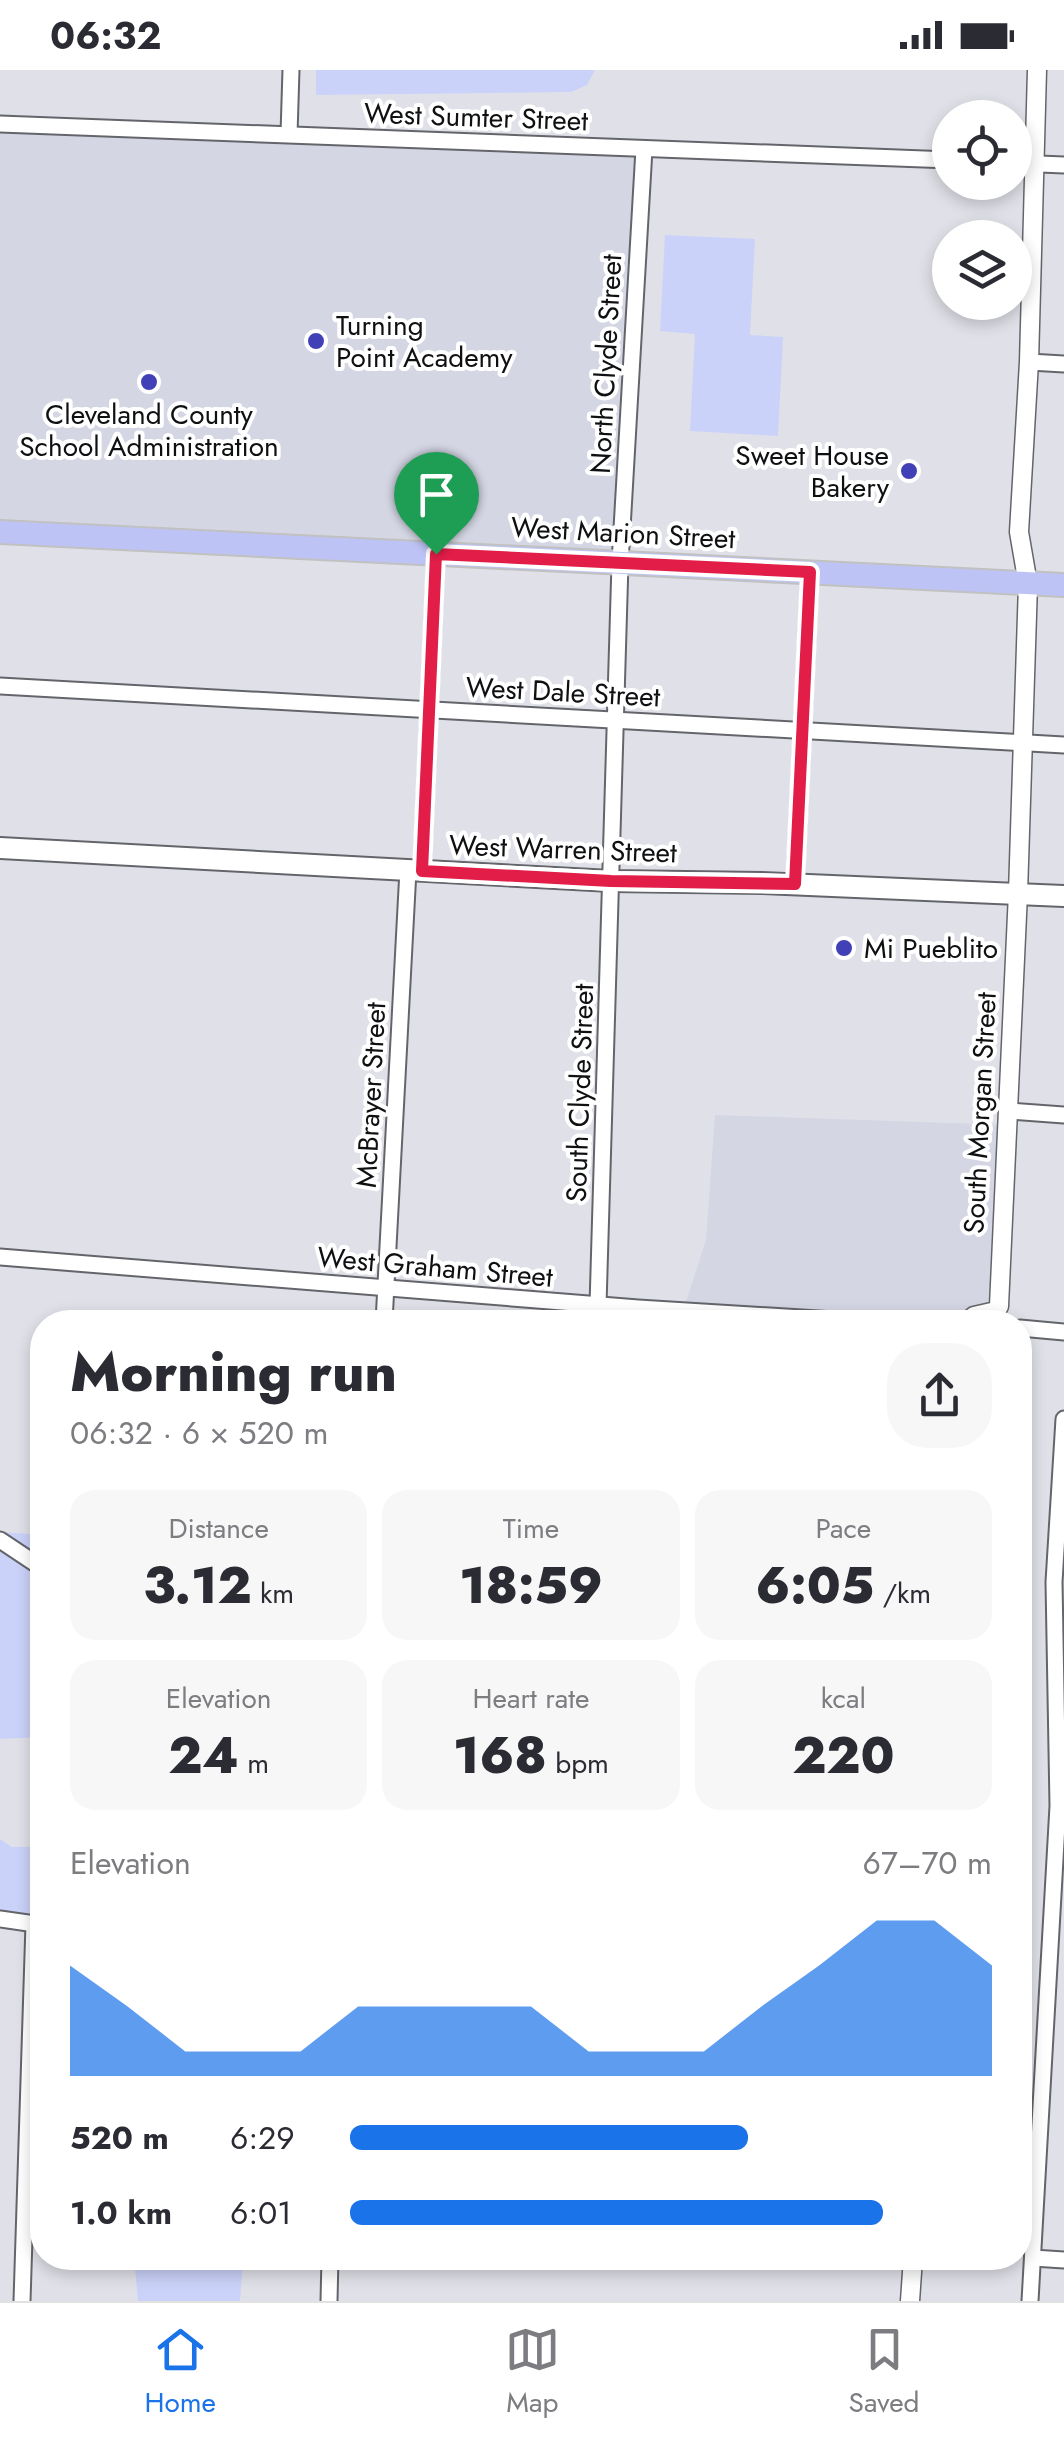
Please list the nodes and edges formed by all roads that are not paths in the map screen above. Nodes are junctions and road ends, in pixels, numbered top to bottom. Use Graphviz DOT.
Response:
graph roads {
  1 [pos="291,70"];
  2 [pos="1038,70"];
  3 [pos="1032,110"];
  4 [pos="0,124"];
  5 [pos="289,134"];
  6 [pos="644,149"];
  7 [pos="932,159"];
  8 [pos="1032,163"];
  9 [pos="1064,165"];
  10 [pos="1025,200"];
  11 [pos="1029,362"];
  12 [pos="1064,364"];
  13 [pos="0,532"];
  14 [pos="436,554"];
  15 [pos="620,563"];
  16 [pos="810,572"];
  17 [pos="1028,584"];
  18 [pos="1064,585"];
  19 [pos="0,686"];
  20 [pos="429,710"];
  21 [pos="615,720"];
  22 [pos="802,730"];
  23 [pos="1022,742"];
  24 [pos="1064,745"];
  25 [pos="0,848"];
  26 [pos="415,870"];
  27 [pos="611,881"];
  28 [pos="795,884"];
  29 [pos="1018,893"];
  30 [pos="1064,896"];
  31 [pos="1008,1112"];
  32 [pos="1064,1115"];
  33 [pos="0,1257"];
  34 [pos="386,1288"];
  35 [pos="598,1305"];
  36 [pos="385,1310"];
  37 [pos="677,1310"];
  38 [pos="994,1310"];
  39 [pos="1032,1329"];
  40 [pos="1064,1332"];
  41 [pos="1064,1419"];
  42 [pos="0,1540"];
  43 [pos="30,1560"];
  44 [pos="0,1919"];
  45 [pos="30,1923"];
  46 [pos="30,2112"];
  47 [pos="1032,2258"];
  48 [pos="1064,2260"];
  49 [pos="329,2270"];
  50 [pos="911,2270"];
  51 [pos="1031,2270"];
  52 [pos="22,2301"];
  53 [pos="328,2301"];
  54 [pos="910,2301"];
  55 [pos="1030,2301"];
  1 -- 5 [label="street"];
  2 -- 3 [label="street, South Morgan Street"];
  4 -- 5 [label="street, West Sumter Street"];
  5 -- 6 [label="street, West Sumter Street"];
  6 -- 7 [label="street, West Sumter Street"];
  6 -- 15 [label="street, North Clyde Street"];
  8 -- 9 [label="street"];
  10 -- 11 [label="street, South Morgan Street"];
  11 -- 12 [label="street"];
  11 -- 17 [label="street, South Morgan Street"];
  13 -- 14 [label="main road, West Marion Street"];
  14 -- 15 [label="main road, West Marion Street"];
  14 -- 20 [label="street, McBrayer Street"];
  15 -- 16 [label="main road, West Marion Street"];
  15 -- 21 [label="street, North Clyde Street"];
  16 -- 17 [label="main road, West Marion Street"];
  16 -- 22 [label="street"];
  17 -- 18 [label="main road, West Marion Street"];
  17 -- 23 [label="street, South Morgan Street"];
  19 -- 20 [label="street, West Dale Street"];
  20 -- 21 [label="street, West Dale Street"];
  20 -- 26 [label="street, McBrayer Street"];
  21 -- 22 [label="street, West Dale Street"];
  21 -- 27 [label="street, North Clyde Street"];
  22 -- 23 [label="street, West Dale Street"];
  22 -- 28 [label="street"];
  23 -- 24 [label="street, West Dale Street"];
  23 -- 29 [label="street, South Morgan Street"];
  25 -- 26 [label="main road, West Warren Street"];
  26 -- 27 [label="main road, West Warren Street"];
  26 -- 34 [label="street, McBrayer Street"];
  27 -- 28 [label="main road, West Warren Street"];
  27 -- 35 [label="street, South Clyde Street"];
  28 -- 29 [label="main road, West Warren Street"];
  29 -- 30 [label="main road, West Warren Street"];
  29 -- 31 [label="street, South Morgan Street"];
  31 -- 32 [label="street"];
  31 -- 38 [label="street, South Morgan Street"];
  33 -- 34 [label="street, West Graham Street"];
  34 -- 35 [label="street, West Graham Street"];
  34 -- 36 [label="street, McBrayer Street"];
  35 -- 37 [label="street, West Graham Street"];
  39 -- 40 [label="street"];
  41 -- 47 [label="street"];
  42 -- 43 [label="street"];
  44 -- 45 [label="street"];
  46 -- 52 [label="street"];
  47 -- 48 [label="street"];
  49 -- 53 [label="street"];
  50 -- 54 [label="street"];
  51 -- 55 [label="street"];
}
